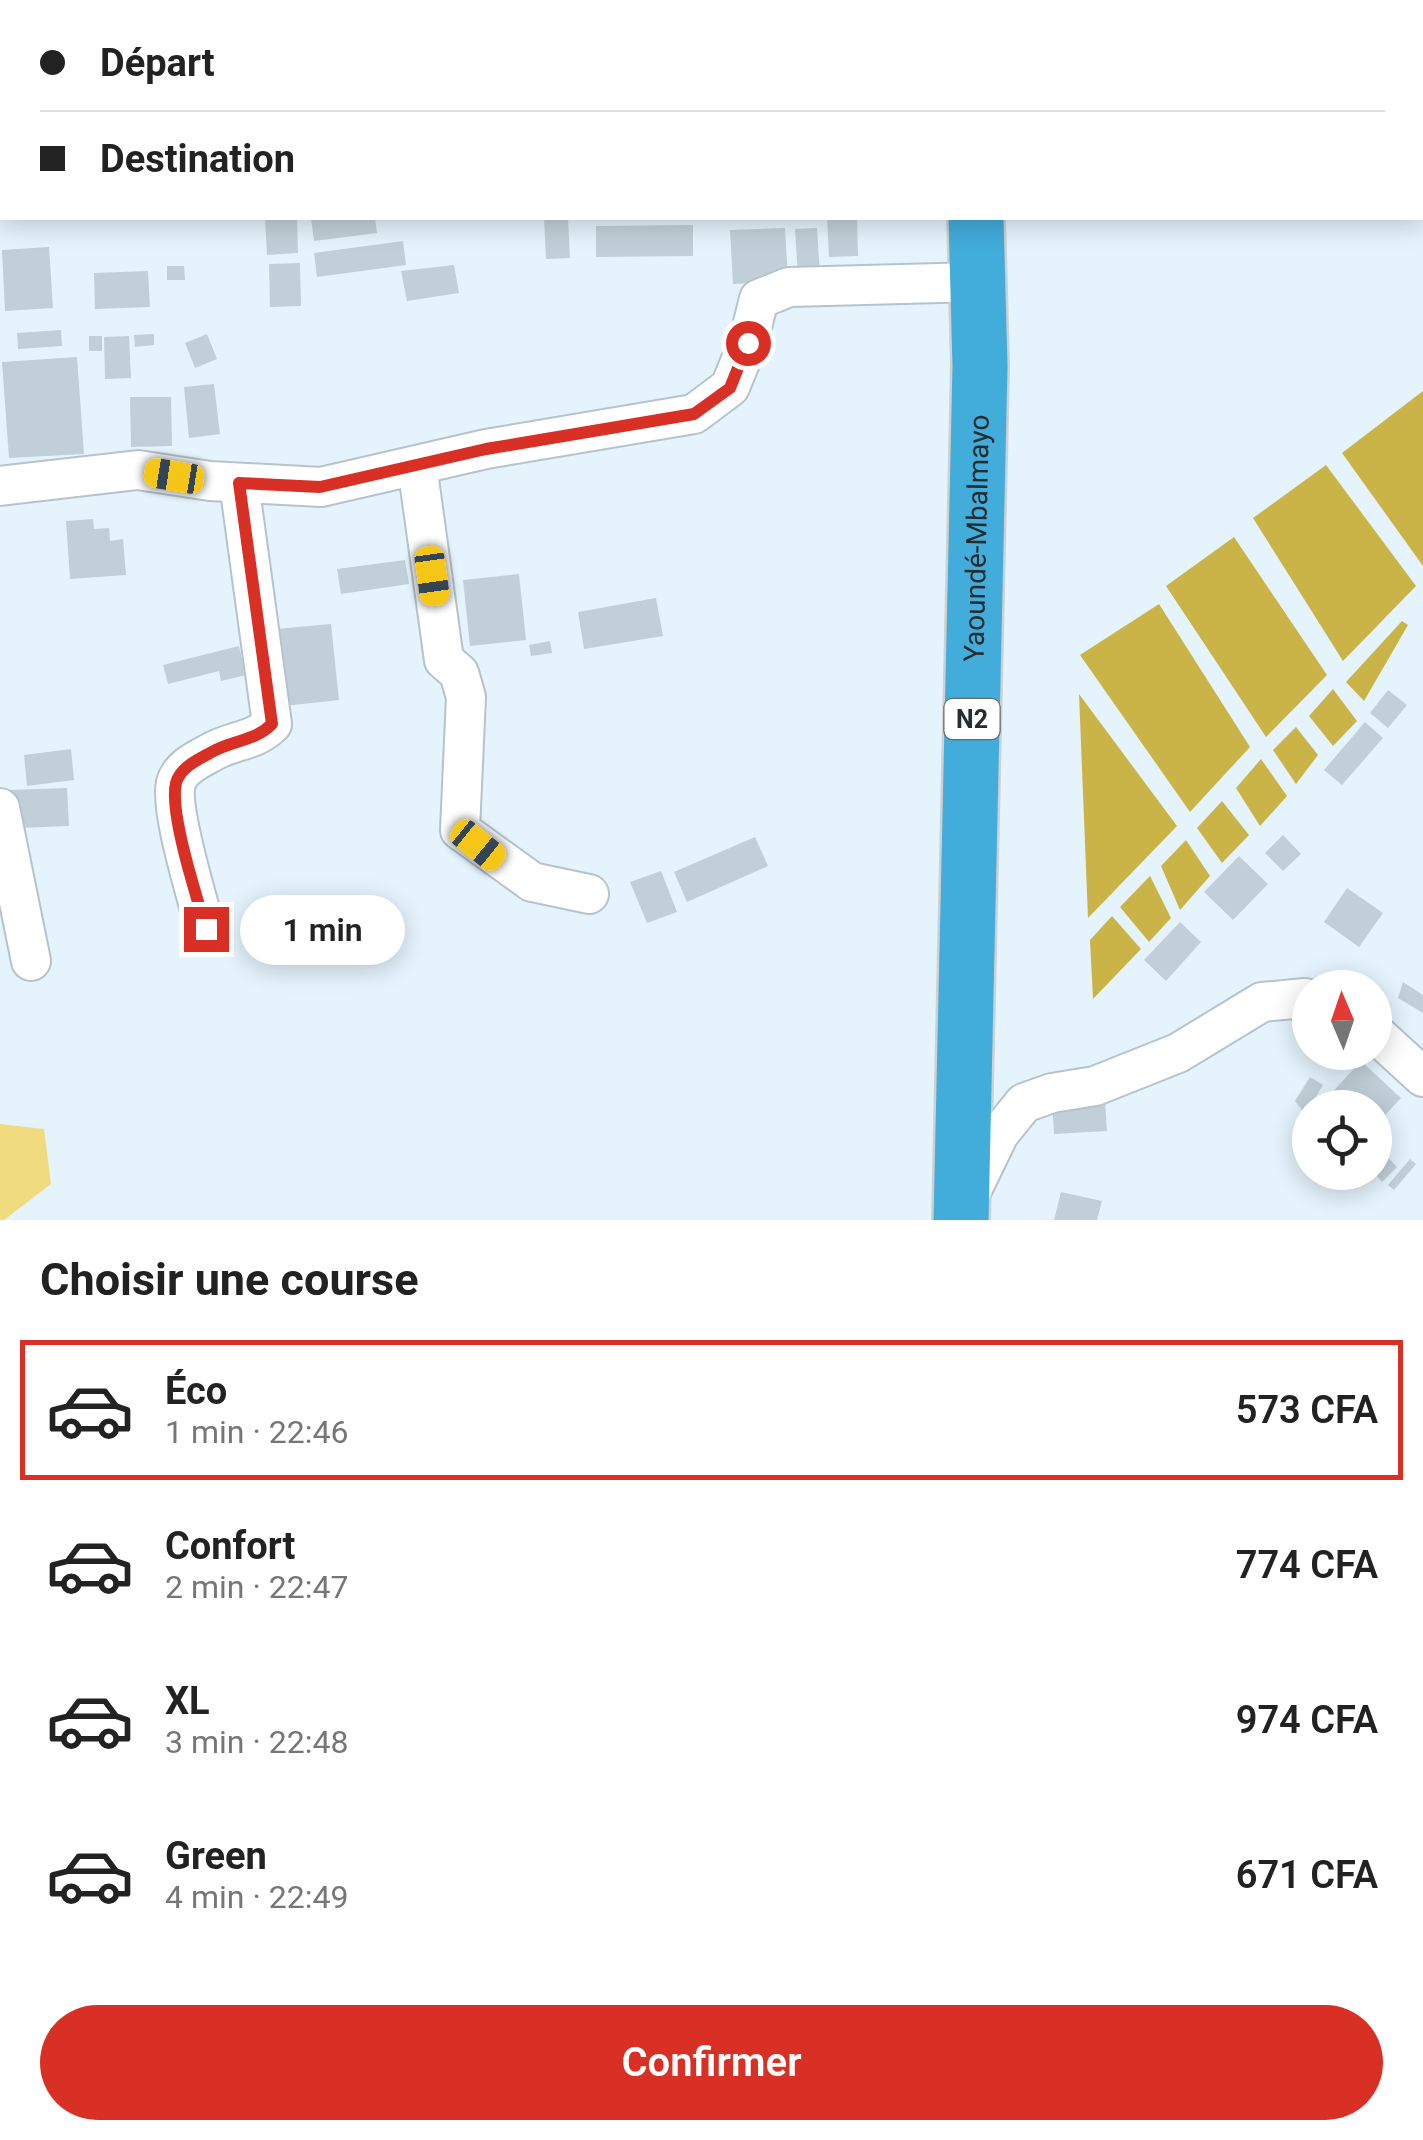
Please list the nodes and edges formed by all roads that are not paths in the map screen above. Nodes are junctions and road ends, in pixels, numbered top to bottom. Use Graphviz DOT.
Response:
graph roads {
  1 [pos="976,220"];
  2 [pos="978,282"];
  3 [pos="417,465"];
  4 [pos="239,483"];
  5 [pos="0,486"];
  6 [pos="0,808"];
  7 [pos="589,894"];
  8 [pos="206,929"];
  9 [pos="31,961"];
  10 [pos="1292,999"];
  11 [pos="1392,1049"];
  12 [pos="1423,1077"];
  13 [pos="961,1217"];
  1 -- 2 [label="highway, Yaoundé-Mbalmayo / N2"];
  2 -- 3 [label="street"];
  2 -- 13 [label="highway, Yaoundé-Mbalmayo / N2"];
  3 -- 4 [label="street"];
  3 -- 7 [label="street"];
  4 -- 5 [label="street"];
  4 -- 8 [label="street"];
  6 -- 9 [label="street"];
  10 -- 13 [label="street"];
  11 -- 12 [label="street"];
}
